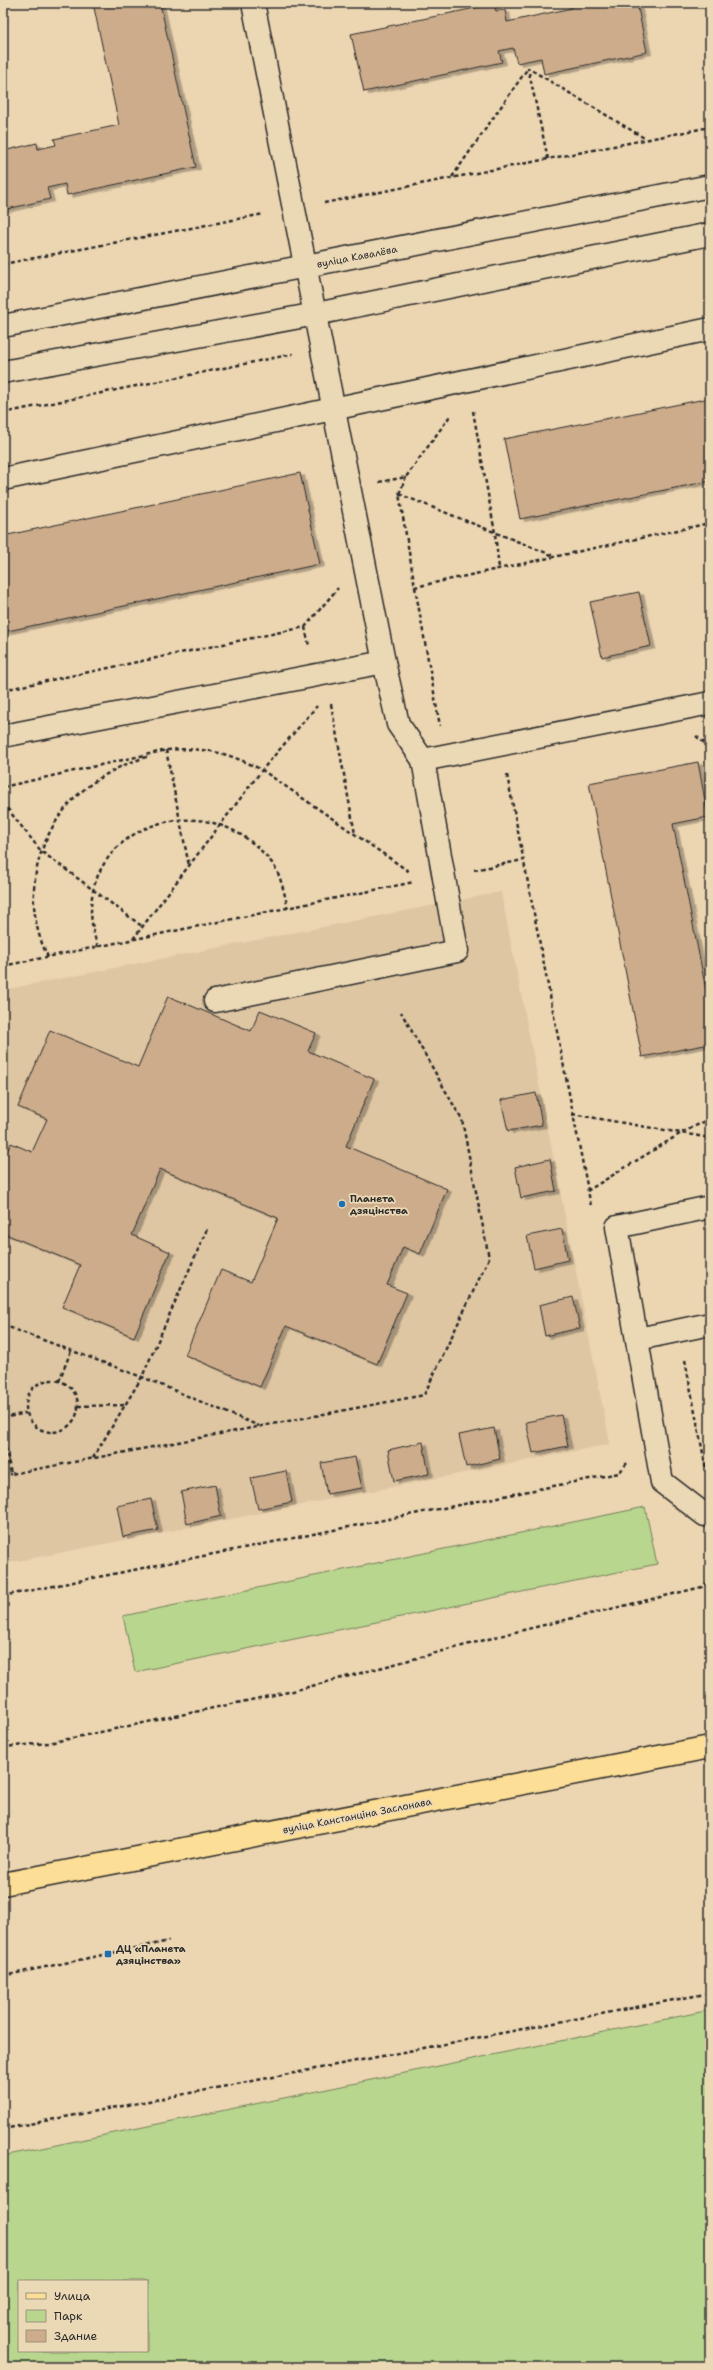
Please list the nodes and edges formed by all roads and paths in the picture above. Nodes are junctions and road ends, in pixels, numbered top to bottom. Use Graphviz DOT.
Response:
graph roads {
  1 [pos="253,3"];
  2 [pos="528,68"];
  3 [pos="710,127"];
  4 [pos="646,140"];
  5 [pos="548,159"];
  6 [pos="452,178"];
  7 [pos="710,186"];
  8 [pos="295,208"];
  9 [pos="710,234"];
  10 [pos="3,264"];
  11 [pos="306,266"];
  12 [pos="316,314"];
  13 [pos="3,326"];
  14 [pos="710,329"];
  15 [pos="322,348"];
  16 [pos="3,372"];
  17 [pos="472,405"];
  18 [pos="333,408"];
  19 [pos="454,411"];
  20 [pos="3,413"];
  21 [pos="406,477"];
  22 [pos="3,479"];
  23 [pos="378,483"];
  24 [pos="399,494"];
  25 [pos="710,523"];
  26 [pos="495,533"];
  27 [pos="554,556"];
  28 [pos="499,568"];
  29 [pos="415,587"];
  30 [pos="342,592"];
  31 [pos="304,627"];
  32 [pos="310,648"];
  33 [pos="384,662"];
  34 [pos="3,690"];
  35 [pos="330,700"];
  36 [pos="710,703"];
  37 [pos="318,705"];
  38 [pos="440,728"];
  39 [pos="3,736"];
  40 [pos="167,750"];
  41 [pos="423,760"];
  42 [pos="262,770"];
  43 [pos="506,770"];
  44 [pos="3,788"];
  45 [pos="3,803"];
  46 [pos="180,820"];
  47 [pos="220,826"];
  48 [pos="355,835"];
  49 [pos="41,851"];
  50 [pos="523,860"];
  51 [pos="189,866"];
  52 [pos="472,871"];
  53 [pos="416,877"];
  54 [pos="422,881"];
  55 [pos="94,892"];
  56 [pos="288,908"];
  57 [pos="143,927"];
  58 [pos="133,939"];
  59 [pos="98,947"];
  60 [pos="48,957"];
  61 [pos="3,966"];
  62 [pos="215,1001"];
  63 [pos="400,1012"];
  64 [pos="572,1114"];
  65 [pos="710,1119"];
  66 [pos="683,1132"];
  67 [pos="710,1138"];
  68 [pos="587,1191"];
  69 [pos="598,1205"];
  70 [pos="591,1206"];
  71 [pos="710,1207"];
  72 [pos="592,1214"];
  73 [pos="208,1227"];
  74 [pos="710,1324"];
  75 [pos="3,1325"];
  76 [pos="638,1339"];
  77 [pos="71,1351"];
  78 [pos="685,1358"];
  79 [pos="142,1377"];
  80 [pos="59,1381"];
  81 [pos="127,1404"];
  82 [pos="78,1406"];
  83 [pos="26,1413"];
  84 [pos="3,1418"];
  85 [pos="259,1426"];
  86 [pos="3,1434"];
  87 [pos="93,1458"];
  88 [pos="629,1461"];
  89 [pos="12,1474"];
  90 [pos="3,1476"];
  91 [pos="708,1481"];
  92 [pos="710,1516"];
  93 [pos="710,1581"];
  94 [pos="3,1596"];
  95 [pos="3,1746"];
  96 [pos="710,1747"];
  97 [pos="3,1884"];
  98 [pos="169,1941"];
  99 [pos="3,1976"];
  100 [pos="710,1993"];
  101 [pos="3,2129"];
  1 -- 8 [label="street"];
  2 -- 4 [label="path"];
  2 -- 5 [label="path"];
  2 -- 6 [label="path"];
  3 -- 4 [label="path"];
  4 -- 5 [label="path"];
  5 -- 6 [label="path"];
  6 -- 8 [label="path"];
  7 -- 11 [label="street, вуліца Кавалёва"];
  8 -- 10 [label="path"];
  8 -- 11 [label="street"];
  9 -- 12 [label="street"];
  11 -- 12 [label="street"];
  11 -- 13 [label="street, вуліца Кавалёва"];
  12 -- 15 [label="street"];
  12 -- 16 [label="street"];
  14 -- 18 [label="street"];
  15 -- 18 [label="street"];
  15 -- 20 [label="path"];
  17 -- 26 [label="path"];
  18 -- 22 [label="street"];
  18 -- 33 [label="street"];
  19 -- 21 [label="path"];
  21 -- 23 [label="path"];
  21 -- 24 [label="path"];
  24 -- 26 [label="path"];
  24 -- 29 [label="path"];
  25 -- 27 [label="path"];
  26 -- 27 [label="path"];
  26 -- 28 [label="path"];
  27 -- 28 [label="path"];
  28 -- 29 [label="path"];
  29 -- 38 [label="path"];
  30 -- 31 [label="path"];
  31 -- 32 [label="path"];
  31 -- 34 [label="path"];
  33 -- 39 [label="street"];
  33 -- 41 [label="street"];
  35 -- 48 [label="path"];
  36 -- 41 [label="street"];
  37 -- 42 [label="path"];
  40 -- 42 [label="path"];
  40 -- 44 [label="path"];
  40 -- 46 [label="path"];
  40 -- 49 [label="path"];
  41 -- 62 [label="street"];
  42 -- 47 [label="path"];
  42 -- 48 [label="path"];
  43 -- 50 [label="path"];
  45 -- 49 [label="path"];
  46 -- 47 [label="path"];
  46 -- 51 [label="path"];
  46 -- 55 [label="path"];
  47 -- 51 [label="path"];
  47 -- 56 [label="path"];
  48 -- 53 [label="path"];
  49 -- 55 [label="path"];
  49 -- 60 [label="path"];
  50 -- 52 [label="path"];
  50 -- 64 [label="path"];
  51 -- 57 [label="path"];
  54 -- 56 [label="path"];
  55 -- 57 [label="path"];
  55 -- 59 [label="path"];
  56 -- 58 [label="path"];
  57 -- 58 [label="path"];
  58 -- 59 [label="path"];
  59 -- 60 [label="path"];
  60 -- 61 [label="path"];
  63 -- 85 [label="path"];
  64 -- 66 [label="path"];
  64 -- 68 [label="path"];
  65 -- 66 [label="path"];
  66 -- 67 [label="path"];
  66 -- 68 [label="path"];
  68 -- 70 [label="path"];
  69 -- 70 [label="path"];
  70 -- 72 [label="path"];
  71 -- 76 [label="street"];
  73 -- 79 [label="path"];
  74 -- 76 [label="street"];
  75 -- 77 [label="path"];
  76 -- 92 [label="street"];
  77 -- 79 [label="path"];
  77 -- 80 [label="path"];
  78 -- 91 [label="path"];
  79 -- 81 [label="path"];
  79 -- 85 [label="path"];
  80 -- 82 [label="path"];
  80 -- 83 [label="path"];
  81 -- 82 [label="path"];
  81 -- 87 [label="path"];
  82 -- 83 [label="path"];
  83 -- 84 [label="path"];
  85 -- 87 [label="path"];
  86 -- 89 [label="path"];
  87 -- 89 [label="path"];
  88 -- 94 [label="path"];
  89 -- 90 [label="path"];
  93 -- 95 [label="path"];
  96 -- 97 [label="main road, вуліца Канстанціна Заслонава"];
  98 -- 99 [label="path"];
  100 -- 101 [label="path"];
}
